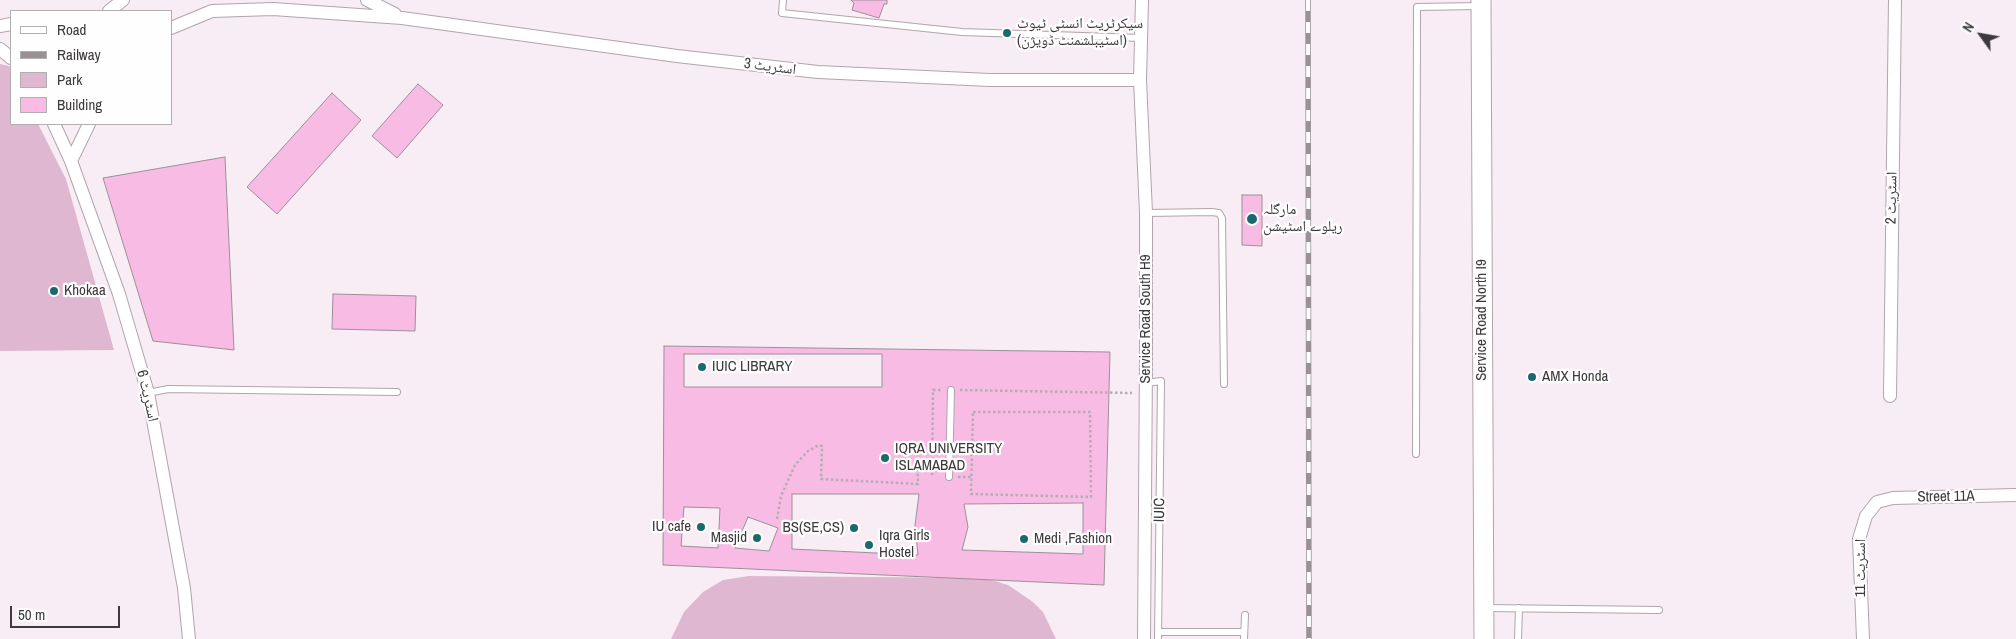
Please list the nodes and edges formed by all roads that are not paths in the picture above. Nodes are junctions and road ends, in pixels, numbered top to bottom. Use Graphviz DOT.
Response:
graph roads {
  1 [pos="122,0"];
  2 [pos="367,0"];
  3 [pos="783,0"];
  4 [pos="1142,0"];
  5 [pos="1895,0"];
  6 [pos="1417,3"];
  7 [pos="1481,3"];
  8 [pos="110,10"];
  9 [pos="402,18"];
  10 [pos="172,28"];
  11 [pos="1142,38"];
  12 [pos="0,49"];
  13 [pos="10,57"];
  14 [pos="1140,80"];
  15 [pos="54,125"];
  16 [pos="89,125"];
  17 [pos="71,161"];
  18 [pos="1146,213"];
  19 [pos="1224,384"];
  20 [pos="1146,388"];
  21 [pos="951,390"];
  22 [pos="397,392"];
  23 [pos="148,393"];
  24 [pos="1890,396"];
  25 [pos="1416,454"];
  26 [pos="949,477"];
  27 [pos="2016,494"];
  28 [pos="1877,502"];
  29 [pos="1483,608"];
  30 [pos="1518,608"];
  31 [pos="1659,610"];
  32 [pos="1245,615"];
  33 [pos="1158,635"];
  34 [pos="1244,636"];
  35 [pos="189,639"];
  36 [pos="1144,639"];
  37 [pos="1484,639"];
  38 [pos="1518,639"];
  39 [pos="1862,639"];
  1 -- 8 [label="street"];
  2 -- 9 [label="street"];
  3 -- 11 [label="lane"];
  4 -- 11 [label="street, Service Road South H9"];
  5 -- 24 [label="street, اسٹریٹ 2"];
  6 -- 7 [label="lane"];
  6 -- 25 [label="lane"];
  7 -- 29 [label="main road, Service Road North I9"];
  9 -- 10 [label="street, اسٹریٹ 3"];
  9 -- 14 [label="street, اسٹریٹ 3"];
  11 -- 14 [label="street, Service Road South H9"];
  12 -- 13 [label="street"];
  14 -- 18 [label="street, Service Road South H9"];
  15 -- 17 [label="street, اسٹریٹ 6"];
  16 -- 17 [label="street"];
  17 -- 23 [label="street, اسٹریٹ 6"];
  18 -- 19 [label="lane"];
  18 -- 20 [label="street, Service Road South H9"];
  20 -- 33 [label="lane, IUIC"];
  20 -- 36 [label="street, Service Road South H9"];
  21 -- 26 [label="lane"];
  22 -- 23 [label="lane"];
  23 -- 35 [label="street, اسٹریٹ 6"];
  27 -- 28 [label="street, Street 11A"];
  28 -- 39 [label="street, اسٹریٹ 11"];
  29 -- 30 [label="lane"];
  29 -- 37 [label="main road, Service Road North I9"];
  30 -- 31 [label="lane"];
  30 -- 38 [label="lane"];
  32 -- 34 [label="lane"];
  33 -- 34 [label="lane"];
}
